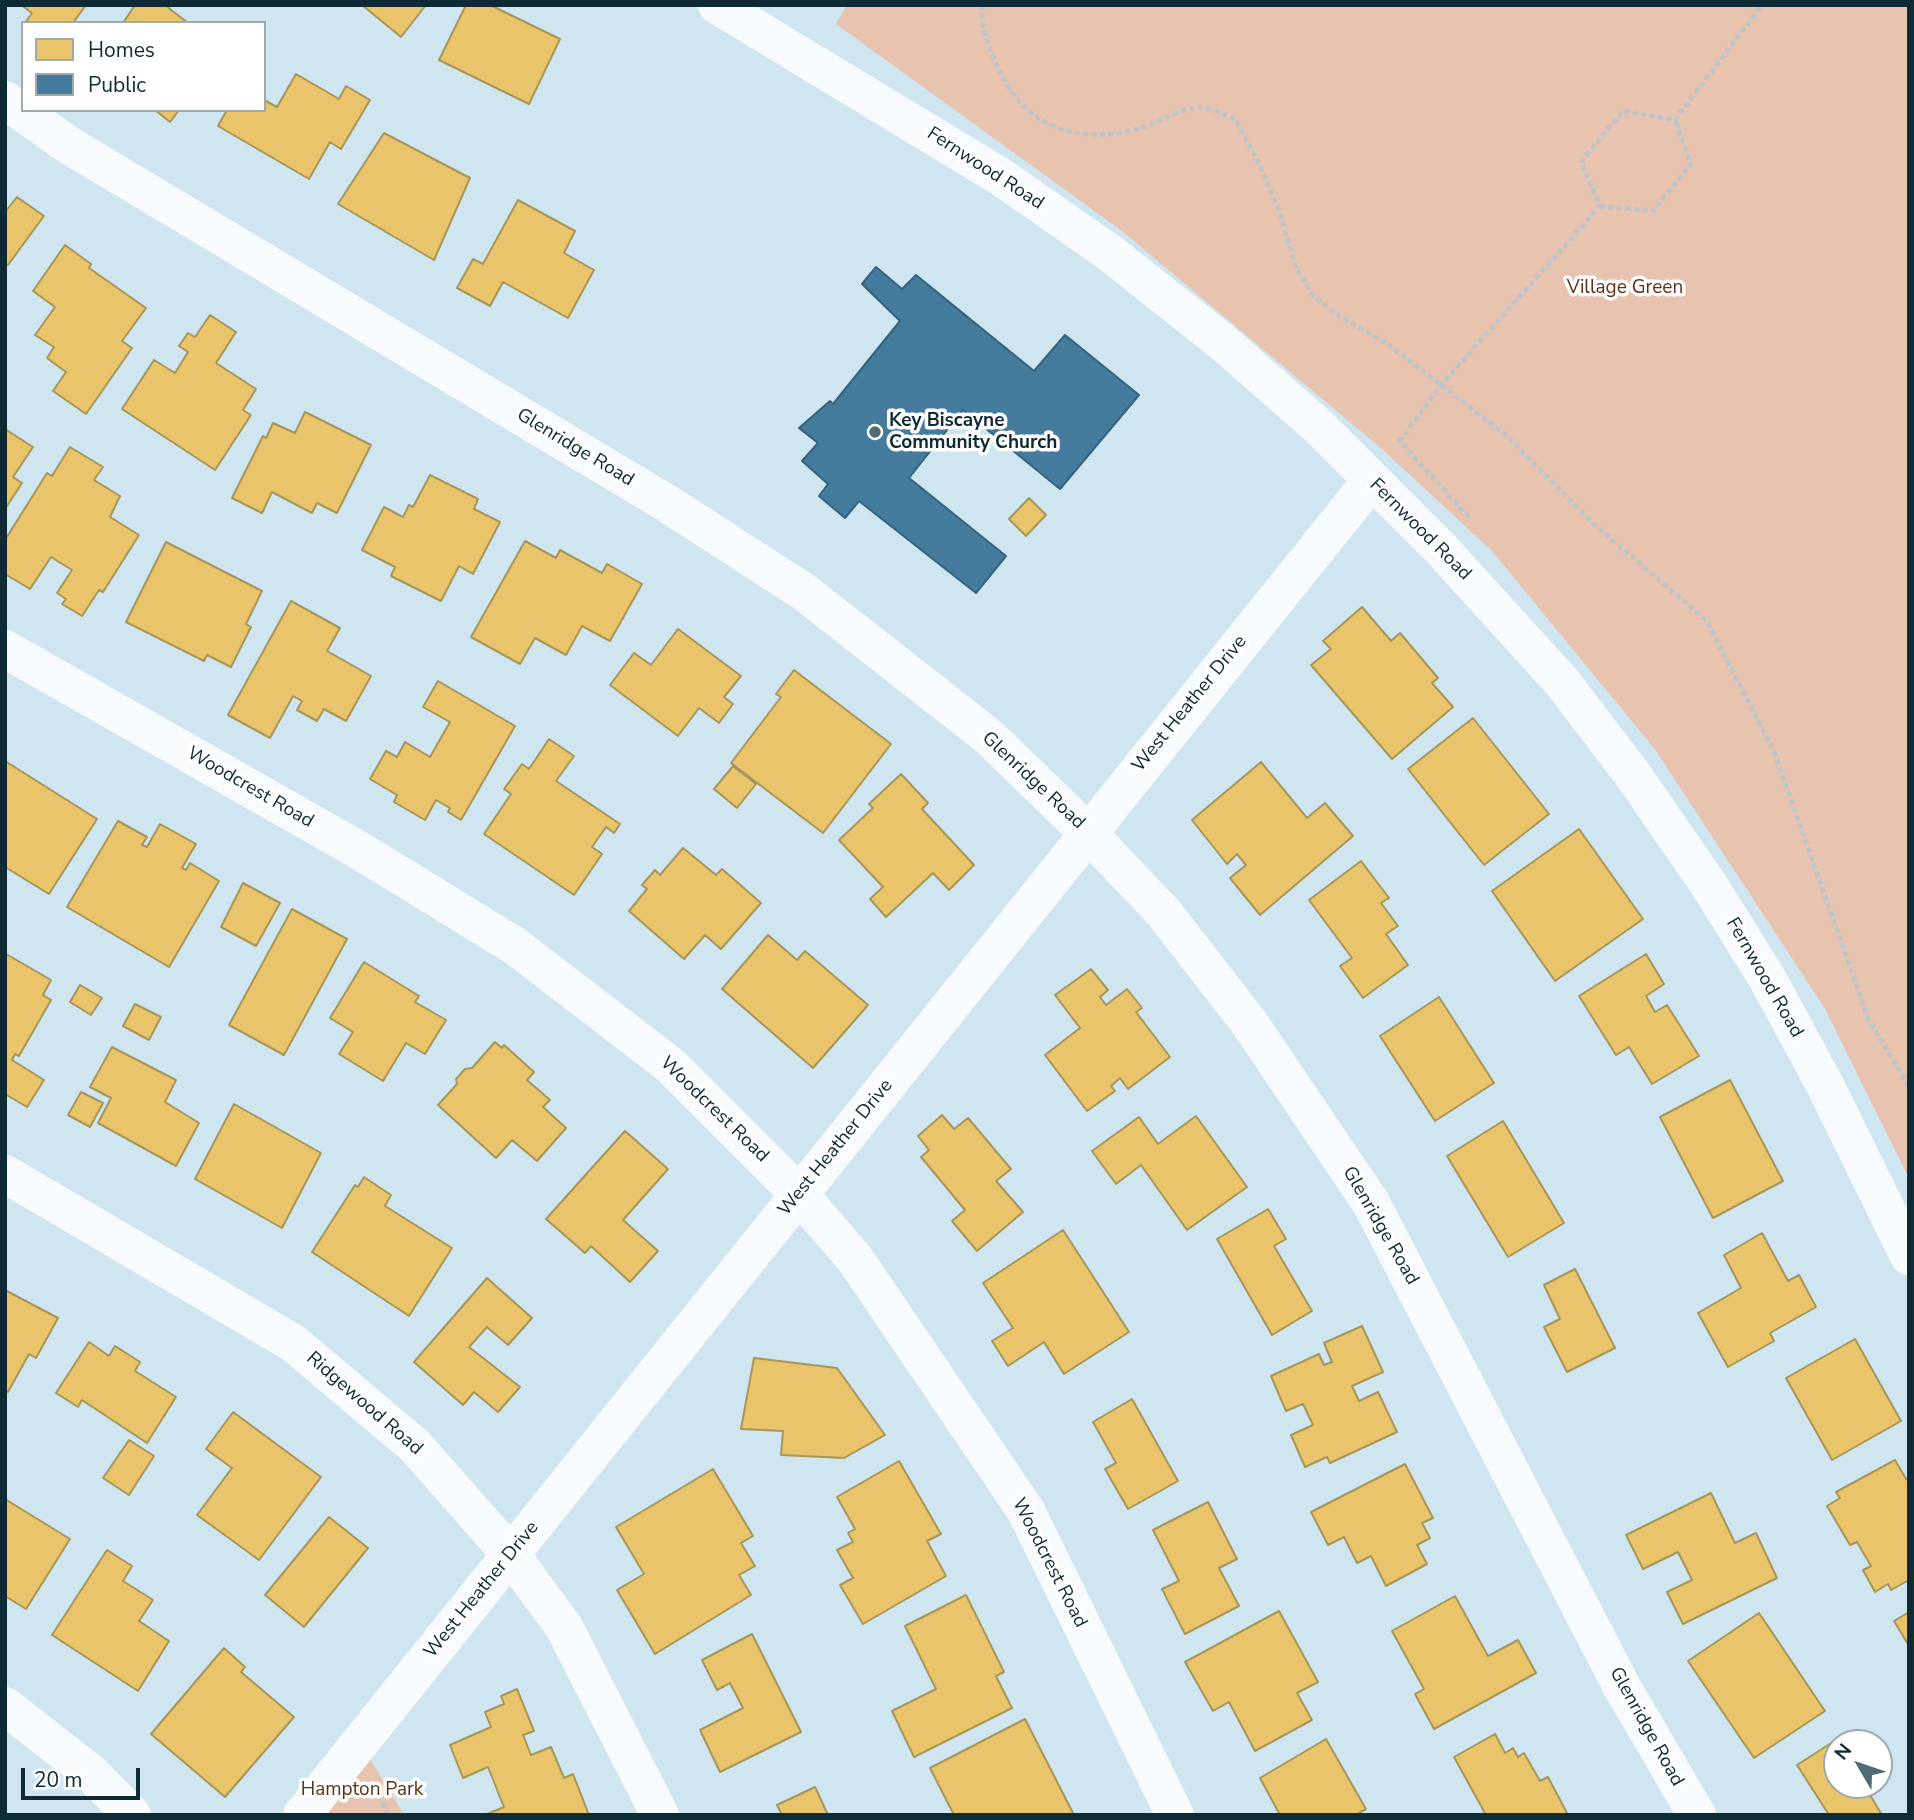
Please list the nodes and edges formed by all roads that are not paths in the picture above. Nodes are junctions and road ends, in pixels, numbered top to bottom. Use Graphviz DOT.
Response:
graph roads {
  1 [pos="717,5"];
  2 [pos="5,100"];
  3 [pos="21,111"];
  4 [pos="22,112"];
  5 [pos="1371,481"];
  6 [pos="5,649"];
  7 [pos="1087,832"];
  8 [pos="5,1174"];
  9 [pos="799,1194"];
  10 [pos="1909,1256"];
  11 [pos="511,1555"];
  12 [pos="5,1706"];
  13 [pos="132,1815"];
  14 [pos="302,1815"];
  15 [pos="660,1815"];
  16 [pos="1175,1815"];
  17 [pos="1697,1815"];
  1 -- 5 [label="street, Fernwood Road"];
  2 -- 3 [label="street, Glenridge Road"];
  4 -- 7 [label="street, Glenridge Road"];
  5 -- 7 [label="street, West Heather Drive"];
  5 -- 10 [label="street, Fernwood Road"];
  6 -- 9 [label="street, Woodcrest Road"];
  7 -- 9 [label="street, West Heather Drive"];
  7 -- 17 [label="street, Glenridge Road"];
  8 -- 11 [label="street, Ridgewood Road"];
  9 -- 11 [label="street, West Heather Drive"];
  9 -- 16 [label="street, Woodcrest Road"];
  11 -- 14 [label="street, West Heather Drive"];
  11 -- 15 [label="street, Ridgewood Road"];
  12 -- 13 [label="street"];
}
